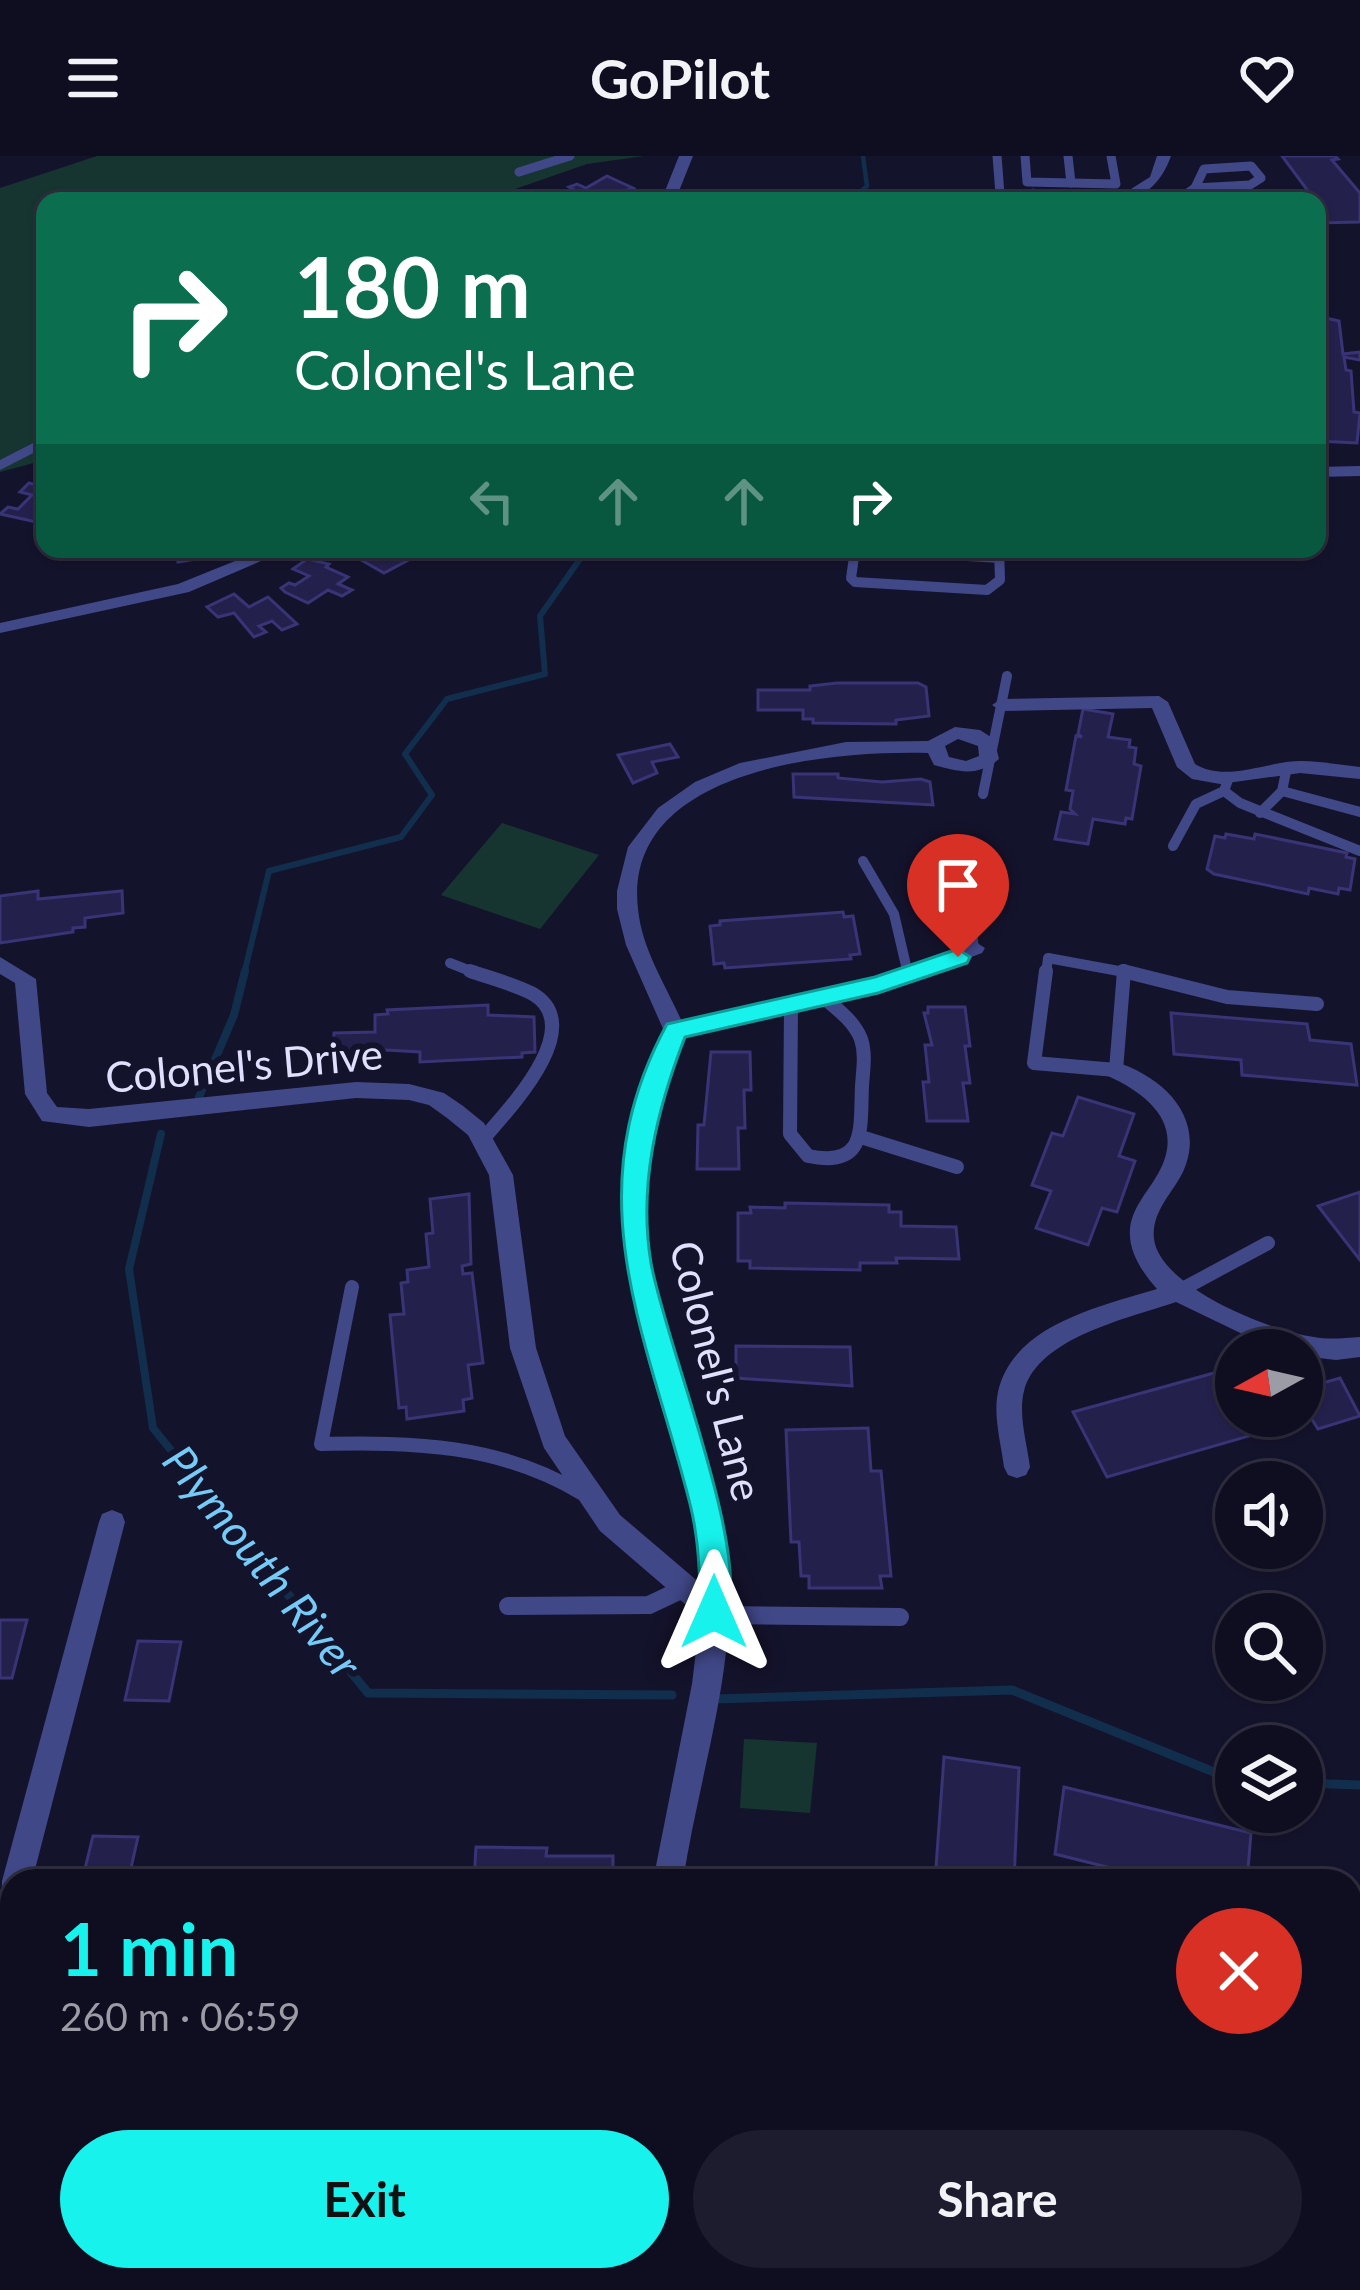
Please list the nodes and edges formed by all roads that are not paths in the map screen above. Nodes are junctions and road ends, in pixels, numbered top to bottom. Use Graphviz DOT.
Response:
graph roads {
  1 [pos="570,156"];
  2 [pos="686,156"];
  3 [pos="997,156"];
  4 [pos="1025,156"];
  5 [pos="1068,156"];
  6 [pos="1111,156"];
  7 [pos="1164,156"];
  8 [pos="519,172"];
  9 [pos="1071,183"];
  10 [pos="1195,188"];
  11 [pos="672,192"];
  12 [pos="1000,192"];
  13 [pos="1134,192"];
  14 [pos="1189,192"];
  15 [pos="1197,192"];
  16 [pos="36,447"];
  17 [pos="0,465"];
  18 [pos="1360,471"];
  19 [pos="1326,472"];
  20 [pos="258,558"];
  21 [pos="853,558"];
  22 [pos="999,558"];
  23 [pos="0,628"];
  24 [pos="1007,676"];
  25 [pos="1001,705"];
  26 [pos="934,747"];
  27 [pos="991,754"];
  28 [pos="1286,767"];
  29 [pos="1360,773"];
  30 [pos="1226,784"];
  31 [pos="1282,791"];
  32 [pos="983,794"];
  33 [pos="1260,812"];
  34 [pos="1360,812"];
  35 [pos="1173,846"];
  36 [pos="1360,851"];
  37 [pos="863,861"];
  38 [pos="964,877"];
  39 [pos="974,948"];
  40 [pos="450,963"];
  41 [pos="0,964"];
  42 [pos="1124,971"];
  43 [pos="908,975"];
  44 [pos="823,997"];
  45 [pos="1317,1004"];
  46 [pos="791,1005"];
  47 [pos="676,1030"];
  48 [pos="1116,1070"];
  49 [pos="862,1137"];
  50 [pos="483,1139"];
  51 [pos="957,1167"];
  52 [pos="1268,1243"];
  53 [pos="352,1287"];
  54 [pos="1177,1292"];
  55 [pos="1360,1347"];
  56 [pos="1017,1467"];
  57 [pos="590,1499"];
  58 [pos="112,1522"];
  59 [pos="685,1588"];
  60 [pos="508,1606"];
  61 [pos="714,1614"];
  62 [pos="900,1617"];
  63 [pos="20,1869"];
  64 [pos="670,1869"];
  1 -- 8 [label="lane"];
  2 -- 11 [label="street"];
  3 -- 12 [label="lane"];
  4 -- 9 [label="lane"];
  5 -- 9 [label="lane"];
  6 -- 9 [label="lane"];
  7 -- 13 [label="street"];
  10 -- 10 [label="lane"];
  10 -- 14 [label="lane"];
  10 -- 15 [label="lane"];
  16 -- 17 [label="lane"];
  18 -- 19 [label="street"];
  20 -- 23 [label="street"];
  21 -- 22 [label="lane"];
  24 -- 25 [label="lane"];
  25 -- 27 [label="lane"];
  25 -- 30 [label="street"];
  26 -- 27 [label="street"];
  26 -- 27 [label="street"];
  26 -- 47 [label="street"];
  27 -- 32 [label="lane"];
  28 -- 29 [label="street"];
  28 -- 30 [label="street"];
  28 -- 31 [label="lane"];
  30 -- 33 [label="lane"];
  30 -- 35 [label="lane"];
  31 -- 33 [label="lane"];
  31 -- 34 [label="lane"];
  33 -- 36 [label="lane"];
  37 -- 43 [label="lane"];
  38 -- 39 [label="lane"];
  39 -- 43 [label="street"];
  40 -- 50 [label="lane"];
  41 -- 50 [label="street, Colonel's Drive"];
  42 -- 45 [label="lane"];
  42 -- 48 [label="lane"];
  42 -- 48 [label="lane"];
  43 -- 44 [label="street"];
  44 -- 46 [label="street"];
  44 -- 49 [label="lane"];
  46 -- 47 [label="street"];
  46 -- 49 [label="lane"];
  47 -- 61 [label="street, Colonel's Lane"];
  48 -- 54 [label="street"];
  49 -- 51 [label="lane"];
  50 -- 57 [label="street, Colonel's Drive"];
  52 -- 54 [label="lane"];
  53 -- 57 [label="lane"];
  54 -- 55 [label="street"];
  54 -- 56 [label="street"];
  57 -- 59 [label="street, Colonel's Drive"];
  58 -- 63 [label="street"];
  59 -- 60 [label="lane"];
  59 -- 61 [label="street, Colonel's Drive"];
  61 -- 62 [label="lane"];
  61 -- 64 [label="street, Colonel's Lane"];
}
